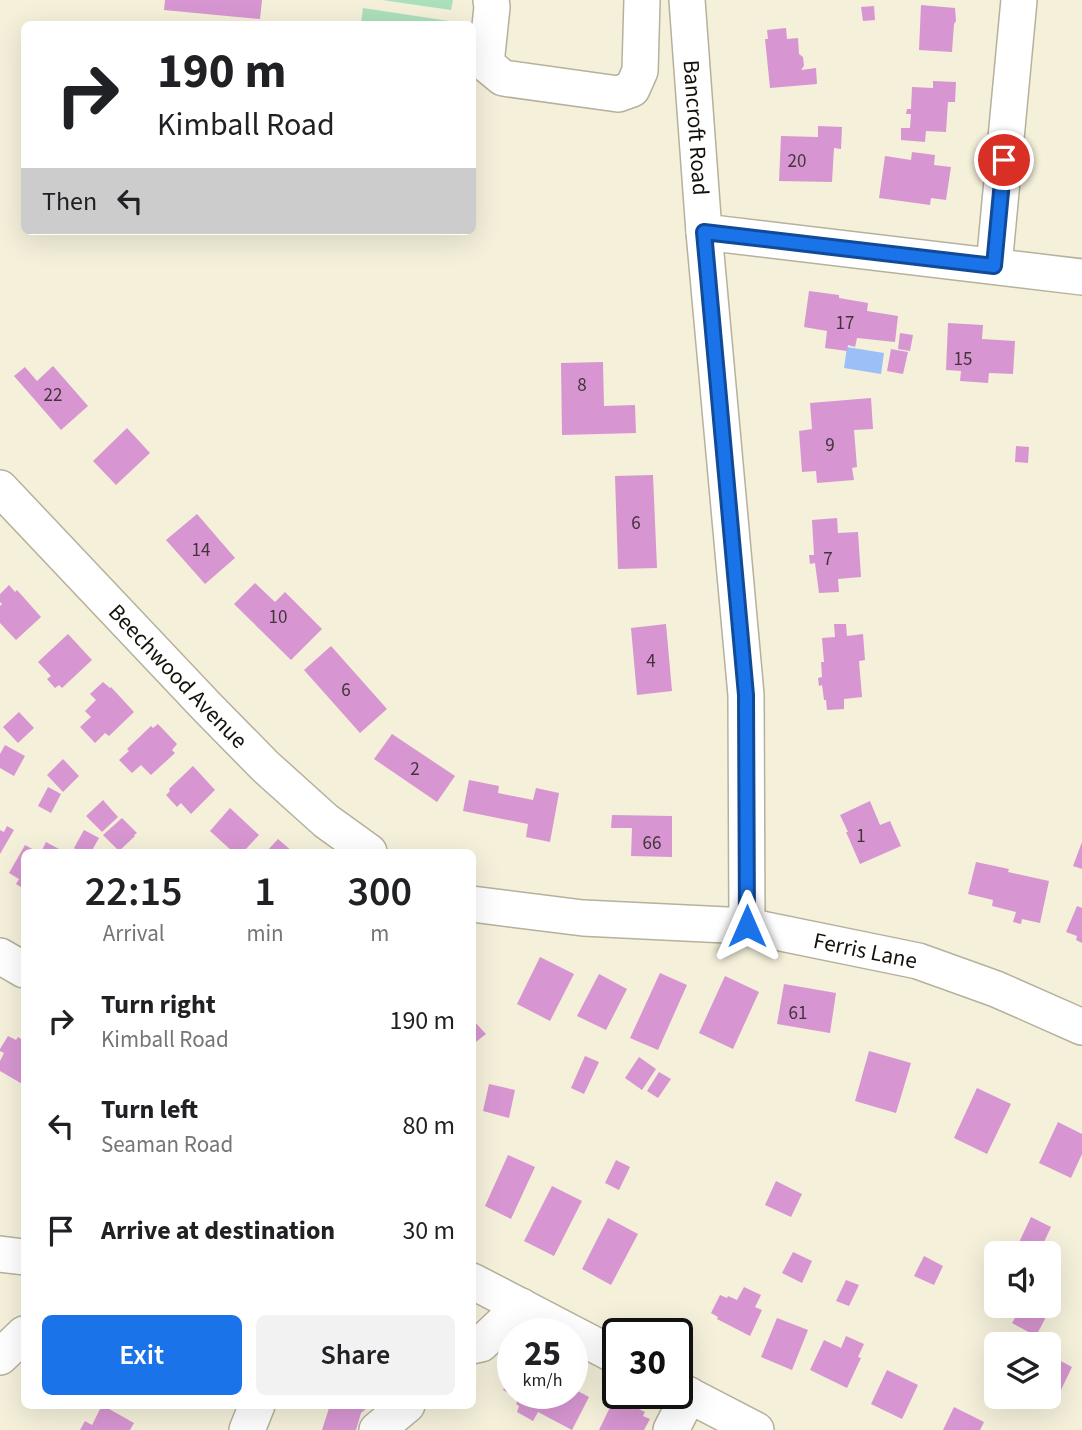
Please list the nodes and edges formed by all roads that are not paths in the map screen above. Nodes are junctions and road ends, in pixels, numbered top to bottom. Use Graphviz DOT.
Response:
graph roads {
  1 [pos="491,0"];
  2 [pos="642,0"];
  3 [pos="687,0"];
  4 [pos="1019,0"];
  5 [pos="704,232"];
  6 [pos="994,266"];
  7 [pos="1082,277"];
  8 [pos="0,488"];
  9 [pos="365,849"];
  10 [pos="476,905"];
  11 [pos="747,926"];
  12 [pos="0,956"];
  13 [pos="21,968"];
  14 [pos="1082,1027"];
  15 [pos="0,1254"];
  16 [pos="21,1257"];
  17 [pos="476,1283"];
  18 [pos="521,1306"];
  19 [pos="21,1337"];
  20 [pos="476,1346"];
  21 [pos="602,1349"];
  22 [pos="0,1357"];
  23 [pos="693,1397"];
  24 [pos="255,1409"];
  25 [pos="402,1409"];
  26 [pos="678,1409"];
  27 [pos="247,1430"];
  28 [pos="377,1430"];
  29 [pos="671,1430"];
  30 [pos="756,1430"];
  1 -- 2 [label="street"];
  3 -- 5 [label="street, Bancroft Road"];
  4 -- 6 [label="street"];
  5 -- 6 [label="street"];
  5 -- 11 [label="street, Bancroft Road"];
  6 -- 7 [label="street"];
  8 -- 9 [label="street, Beechwood Avenue"];
  10 -- 11 [label="street, Ferris Lane"];
  11 -- 14 [label="street, Ferris Lane"];
  12 -- 13 [label="street"];
  15 -- 16 [label="street"];
  17 -- 18 [label="street"];
  18 -- 20 [label="street"];
  18 -- 21 [label="street"];
  19 -- 22 [label="street"];
  23 -- 30 [label="street"];
  24 -- 27 [label="street"];
  25 -- 28 [label="street"];
  26 -- 29 [label="street"];
}
